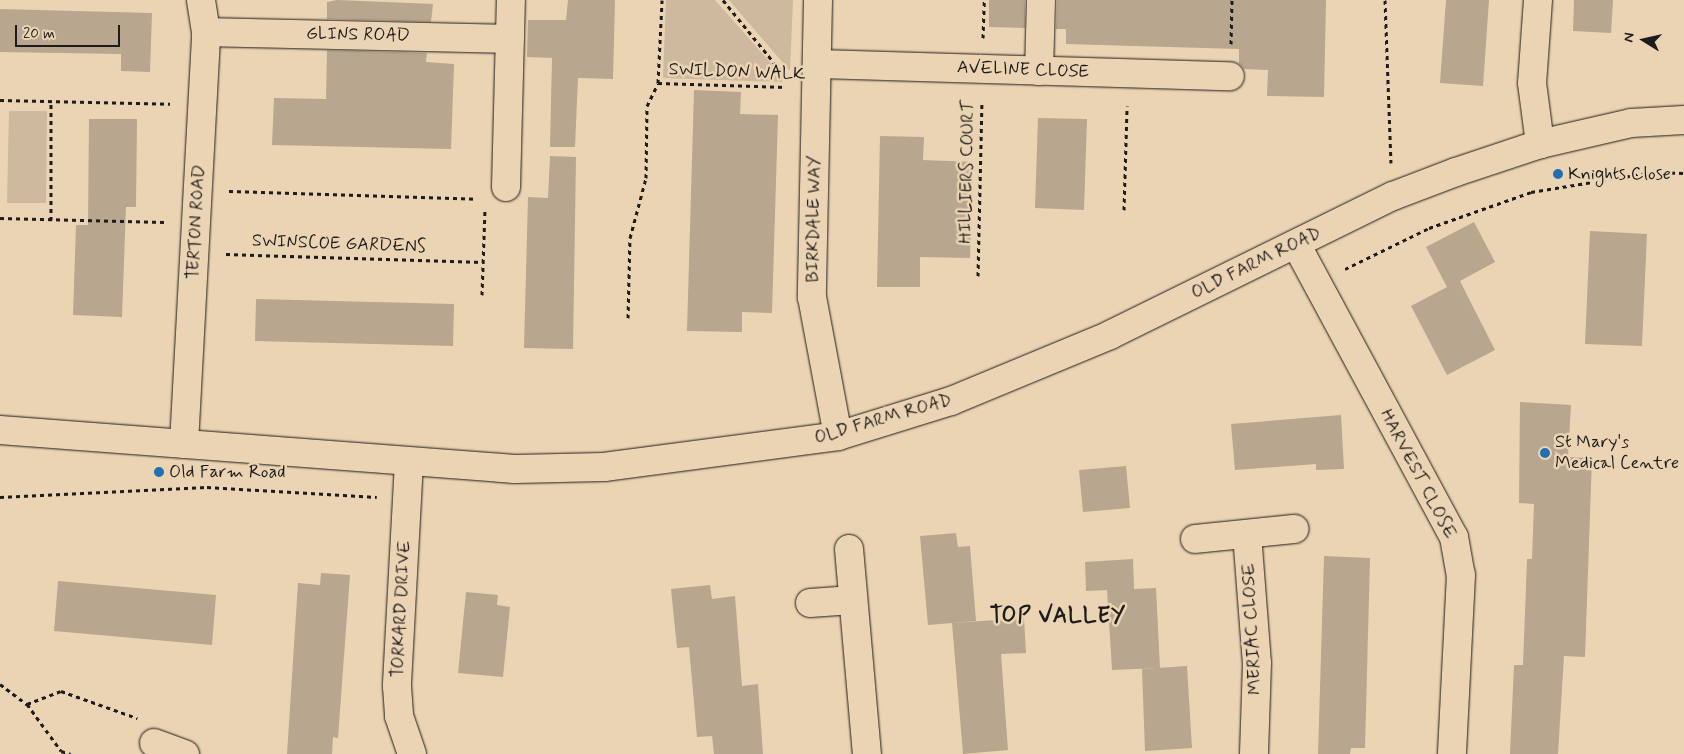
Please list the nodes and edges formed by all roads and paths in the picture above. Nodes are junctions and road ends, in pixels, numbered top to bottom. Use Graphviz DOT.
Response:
graph roads {
  1 [pos="201,0"];
  2 [pos="511,0"];
  3 [pos="662,0"];
  4 [pos="723,0"];
  5 [pos="818,0"];
  6 [pos="1041,0"];
  7 [pos="1232,0"];
  8 [pos="1385,0"];
  9 [pos="1538,0"];
  10 [pos="206,32"];
  11 [pos="510,39"];
  12 [pos="817,64"];
  13 [pos="983,69"];
  14 [pos="1039,71"];
  15 [pos="1128,73"];
  16 [pos="1230,76"];
  17 [pos="658,83"];
  18 [pos="0,100"];
  19 [pos="51,102"];
  20 [pos="203,105"];
  21 [pos="1684,120"];
  22 [pos="1540,144"];
  23 [pos="1684,173"];
  24 [pos="506,187"];
  25 [pos="198,190"];
  26 [pos="1393,196"];
  27 [pos="1124,210"];
  28 [pos="1,218"];
  29 [pos="51,220"];
  30 [pos="196,223"];
  31 [pos="1296,244"];
  32 [pos="194,253"];
  33 [pos="483,262"];
  34 [pos="978,276"];
  35 [pos="1317,284"];
  36 [pos="482,295"];
  37 [pos="628,318"];
  38 [pos="0,430"];
  39 [pos="838,436"];
  40 [pos="184,444"];
  41 [pos="409,462"];
  42 [pos="0,497"];
  43 [pos="407,499"];
  44 [pos="1294,529"];
  45 [pos="1247,534"];
  46 [pos="1196,539"];
  47 [pos="849,549"];
  48 [pos="853,600"];
  49 [pos="810,603"];
  50 [pos="0,684"];
  51 [pos="27,704"];
  52 [pos="140,719"];
  53 [pos="154,743"];
  54 [pos="59,753"];
  55 [pos="71,754"];
  56 [pos="185,754"];
  57 [pos="412,754"];
  58 [pos="867,754"];
  59 [pos="1254,754"];
  60 [pos="1452,754"];
  1 -- 10 [label="street, TERTON ROAD"];
  2 -- 11 [label="street"];
  3 -- 17 [label="path"];
  4 -- 17 [label="path, SWILDON WALK"];
  5 -- 12 [label="street, BIRKDALE WAY"];
  6 -- 14 [label="street"];
  7 -- 16 [label="path"];
  8 -- 26 [label="path"];
  9 -- 22 [label="street"];
  10 -- 11 [label="street, GLINS ROAD"];
  10 -- 20 [label="street, TERTON ROAD"];
  11 -- 24 [label="street"];
  12 -- 13 [label="street, AVELINE CLOSE"];
  12 -- 39 [label="street, BIRKDALE WAY"];
  13 -- 14 [label="street, AVELINE CLOSE"];
  13 -- 34 [label="path, HILLIERS COURT"];
  14 -- 15 [label="street, AVELINE CLOSE"];
  15 -- 16 [label="street, AVELINE CLOSE"];
  15 -- 27 [label="path"];
  17 -- 37 [label="path"];
  18 -- 19 [label="path"];
  19 -- 20 [label="path"];
  19 -- 29 [label="path"];
  20 -- 25 [label="street, TERTON ROAD"];
  21 -- 22 [label="street, OLD FARM ROAD"];
  22 -- 26 [label="street, OLD FARM ROAD"];
  23 -- 35 [label="path"];
  25 -- 30 [label="street, TERTON ROAD"];
  25 -- 33 [label="path"];
  26 -- 31 [label="street, OLD FARM ROAD"];
  28 -- 29 [label="path"];
  29 -- 30 [label="path"];
  30 -- 32 [label="street, TERTON ROAD"];
  31 -- 35 [label="street, HARVEST CLOSE"];
  31 -- 39 [label="street, OLD FARM ROAD"];
  32 -- 33 [label="path, SWINSCOE GARDENS"];
  32 -- 40 [label="street, TERTON ROAD"];
  33 -- 36 [label="path"];
  35 -- 60 [label="street, HARVEST CLOSE"];
  38 -- 40 [label="street, OLD FARM ROAD"];
  39 -- 41 [label="street, OLD FARM ROAD"];
  40 -- 41 [label="street, OLD FARM ROAD"];
  41 -- 43 [label="street, TORKARD DRIVE"];
  42 -- 43 [label="path"];
  43 -- 57 [label="street, TORKARD DRIVE"];
  44 -- 45 [label="street"];
  45 -- 46 [label="street"];
  45 -- 59 [label="street, MERIAC CLOSE"];
  47 -- 48 [label="street"];
  48 -- 49 [label="street"];
  48 -- 58 [label="street"];
  50 -- 51 [label="path"];
  51 -- 52 [label="path"];
  51 -- 54 [label="path"];
  53 -- 56 [label="street"];
  54 -- 55 [label="path"];
}
